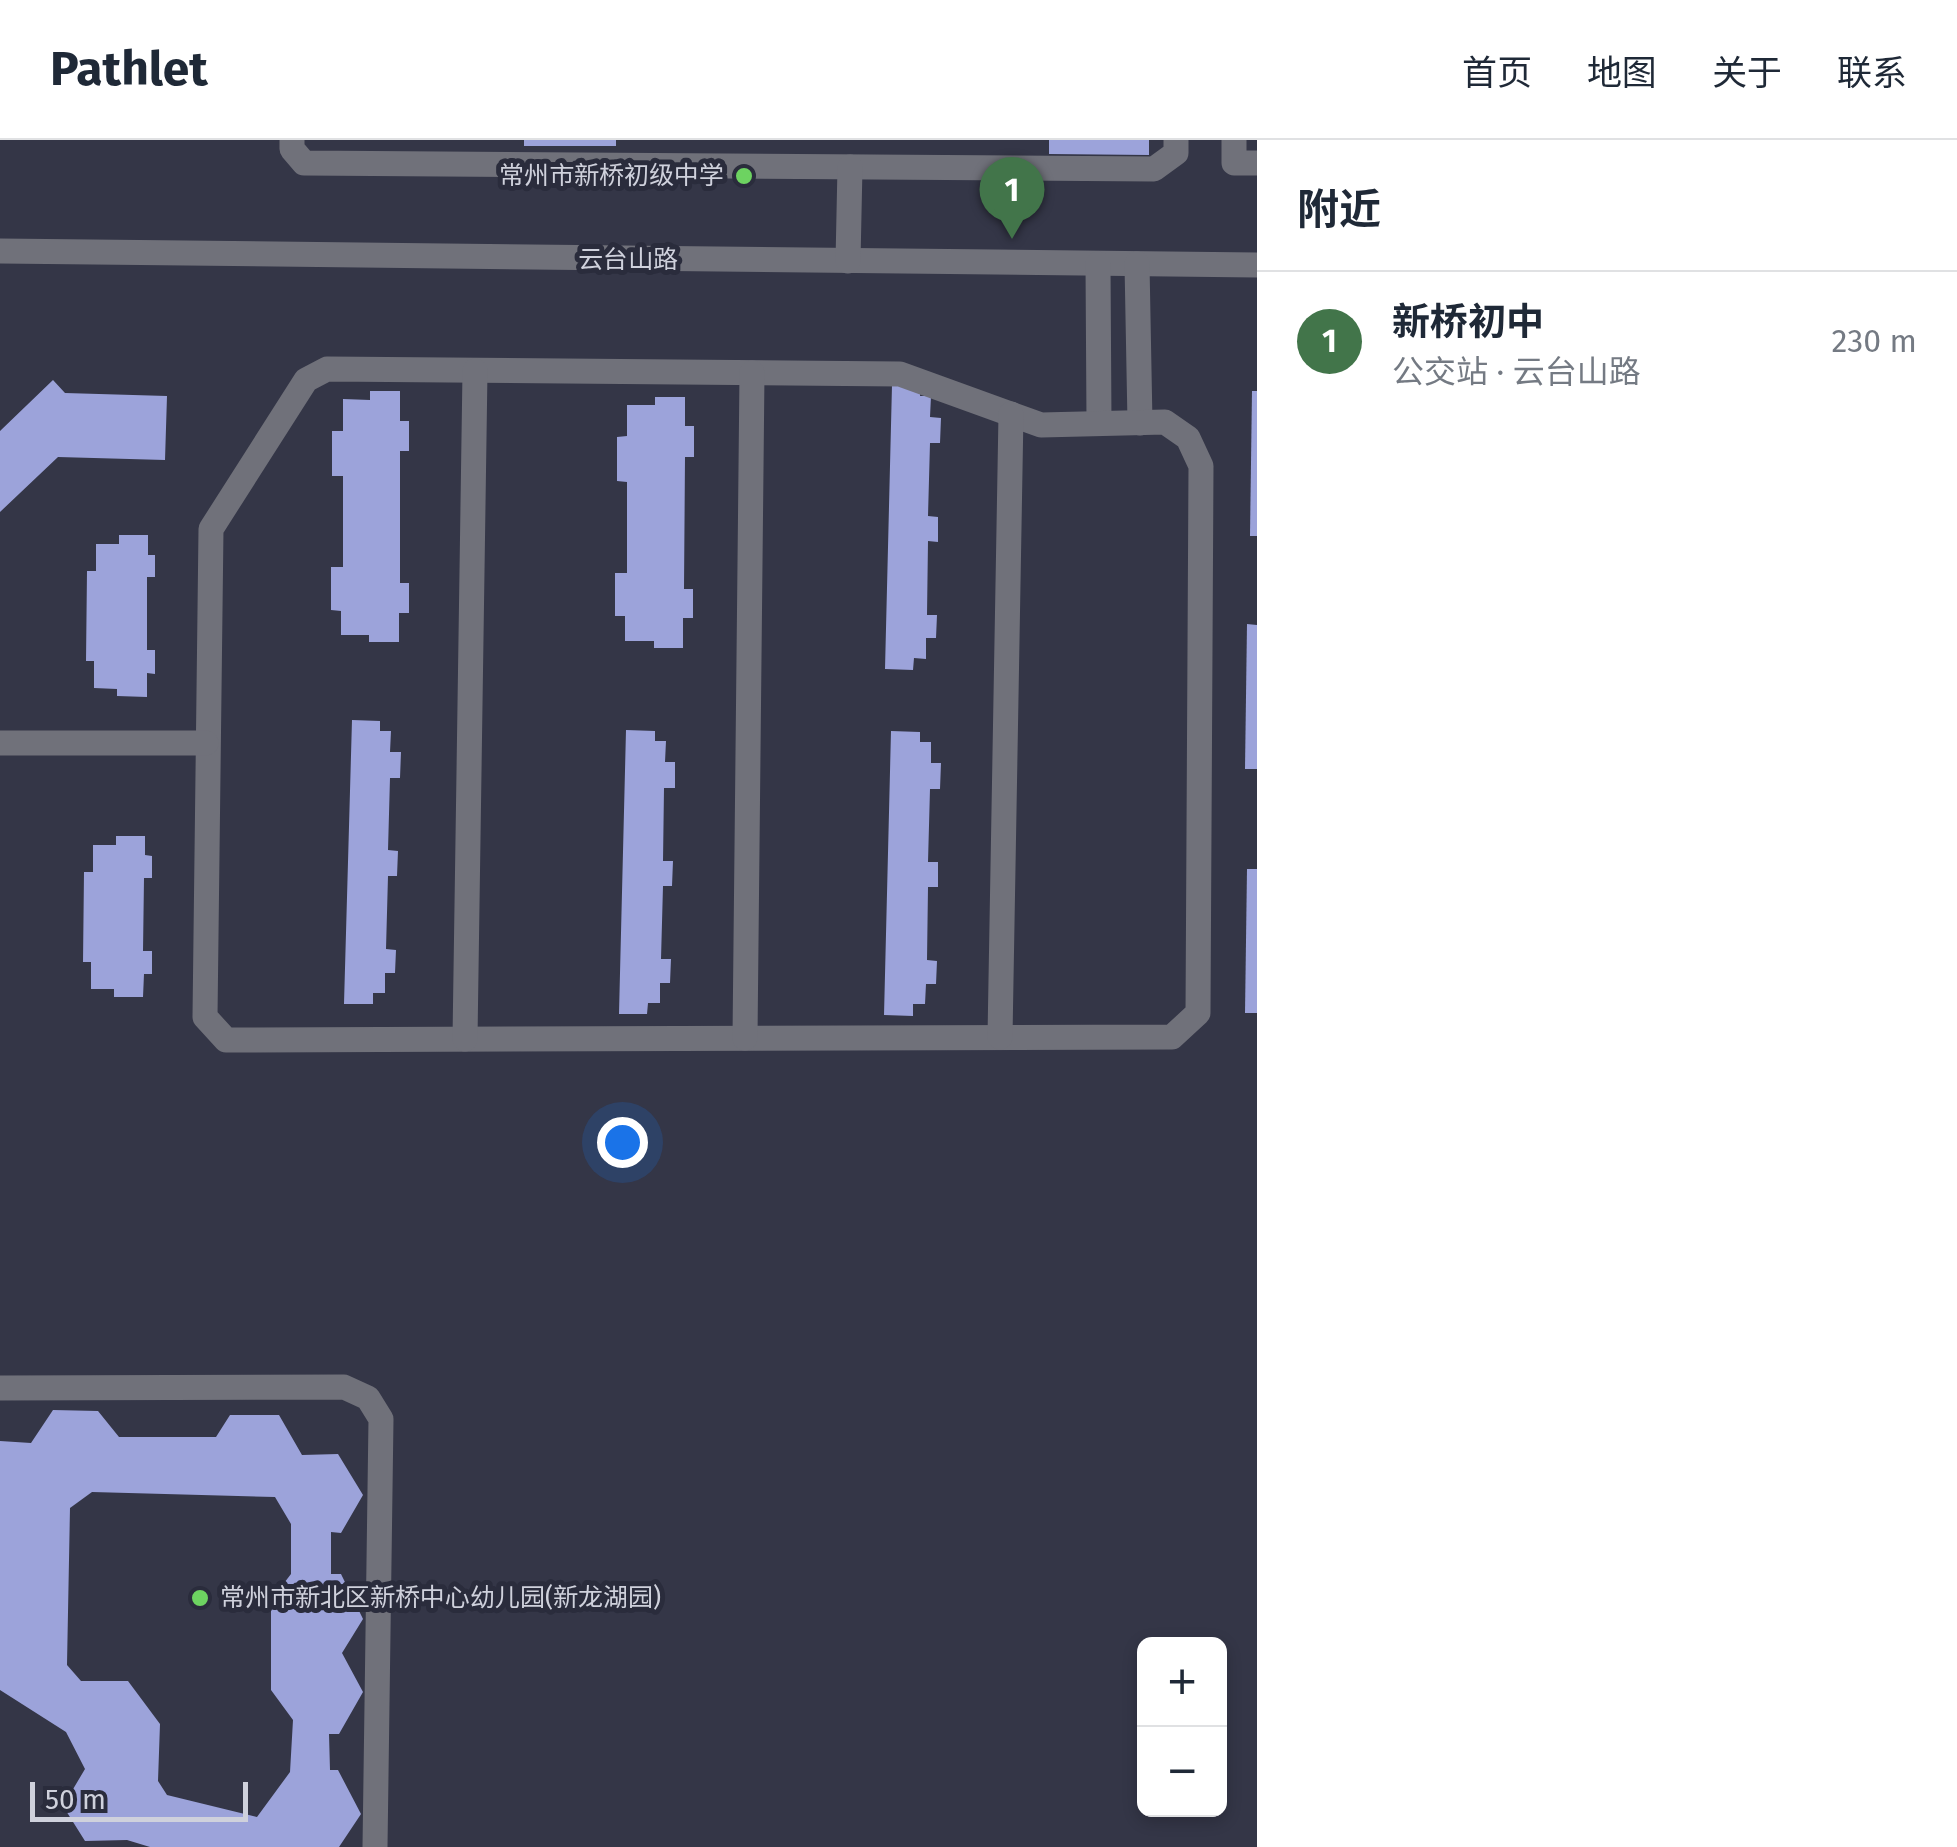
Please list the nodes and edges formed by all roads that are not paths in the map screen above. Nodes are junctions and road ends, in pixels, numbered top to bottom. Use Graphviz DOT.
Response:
graph roads {
  1 [pos="292,140"];
  2 [pos="1176,140"];
  3 [pos="1234,140"];
  4 [pos="485,152"];
  5 [pos="1257,163"];
  6 [pos="850,167"];
  7 [pos="0,251"];
  8 [pos="848,262"];
  9 [pos="1098,264"];
  10 [pos="1137,264"];
  11 [pos="1257,265"];
  12 [pos="475,371"];
  13 [pos="752,373"];
  14 [pos="1011,414"];
  15 [pos="1140,423"];
  16 [pos="1099,424"];
  17 [pos="0,743"];
  18 [pos="206,743"];
  19 [pos="1000,1037"];
  20 [pos="745,1038"];
  21 [pos="465,1039"];
  22 [pos="0,1388"];
  23 [pos="375,1847"];
  1 -- 4 [label="street"];
  2 -- 6 [label="street"];
  3 -- 5 [label="street"];
  4 -- 6 [label="street"];
  6 -- 8 [label="street"];
  7 -- 8 [label="street, 云台山路"];
  8 -- 9 [label="street, 云台山路"];
  9 -- 10 [label="street, 云台山路"];
  9 -- 16 [label="street"];
  10 -- 11 [label="street, 云台山路"];
  10 -- 15 [label="street"];
  12 -- 13 [label="street"];
  12 -- 18 [label="street"];
  12 -- 21 [label="street"];
  13 -- 14 [label="street"];
  13 -- 20 [label="street"];
  14 -- 16 [label="street"];
  14 -- 19 [label="street"];
  15 -- 16 [label="street"];
  15 -- 19 [label="street"];
  17 -- 18 [label="street"];
  18 -- 21 [label="street"];
  19 -- 20 [label="street"];
  20 -- 21 [label="street"];
  22 -- 23 [label="street"];
}
